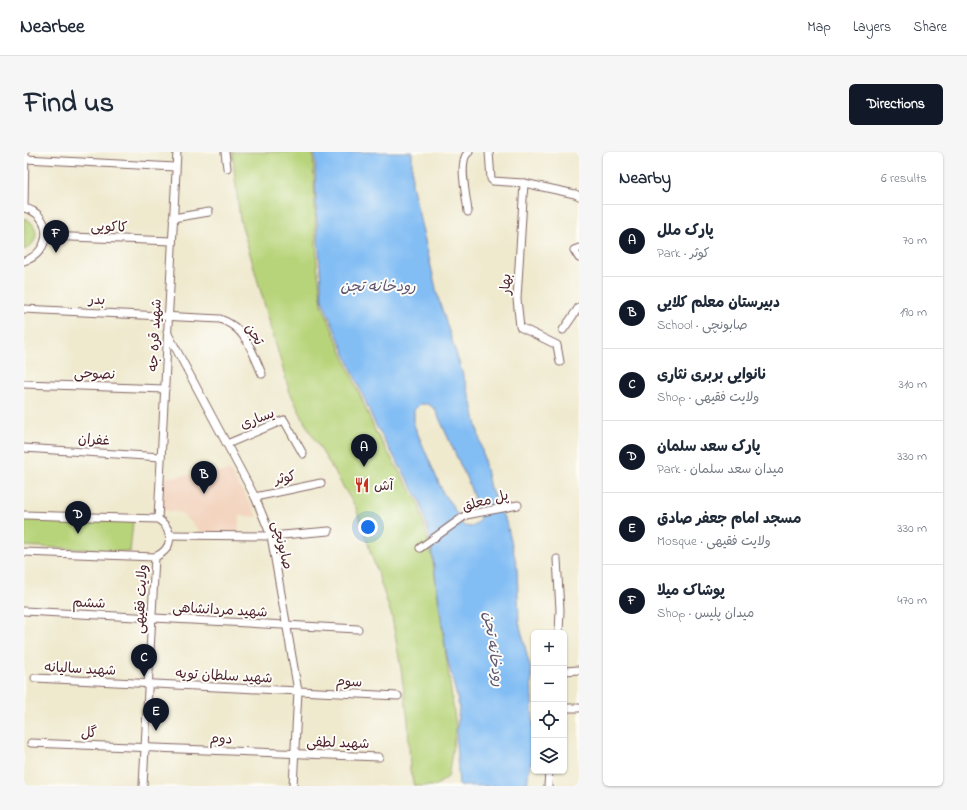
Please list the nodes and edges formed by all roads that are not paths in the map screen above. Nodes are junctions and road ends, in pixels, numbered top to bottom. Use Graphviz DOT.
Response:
graph roads {
  1 [pos="177,152"];
  2 [pos="225,152"];
  3 [pos="469,152"];
  4 [pos="489,152"];
  5 [pos="25,155"];
  6 [pos="175,167"];
  7 [pos="227,168"];
  8 [pos="524,183"];
  9 [pos="579,196"];
  10 [pos="24,208"];
  11 [pos="210,212"];
  12 [pos="468,212"];
  13 [pos="173,218"];
  14 [pos="46,236"];
  15 [pos="172,241"];
  16 [pos="579,248"];
  17 [pos="579,258"];
  18 [pos="24,261"];
  19 [pos="579,307"];
  20 [pos="24,309"];
  21 [pos="168,316"];
  22 [pos="563,330"];
  23 [pos="167,332"];
  24 [pos="560,362"];
  25 [pos="262,374"];
  26 [pos="24,384"];
  27 [pos="165,389"];
  28 [pos="227,444"];
  29 [pos="24,448"];
  30 [pos="303,454"];
  31 [pos="161,456"];
  32 [pos="321,483"];
  33 [pos="255,497"];
  34 [pos="518,505"];
  35 [pos="24,515"];
  36 [pos="158,519"];
  37 [pos="329,531"];
  38 [pos="170,535"];
  39 [pos="271,536"];
  40 [pos="420,548"];
  41 [pos="24,552"];
  42 [pos="155,557"];
  43 [pos="557,559"];
  44 [pos="24,611"];
  45 [pos="152,618"];
  46 [pos="286,625"];
  47 [pos="358,629"];
  48 [pos="559,630"];
  49 [pos="579,670"];
  50 [pos="567,671"];
  51 [pos="35,678"];
  52 [pos="149,684"];
  53 [pos="298,692"];
  54 [pos="398,696"];
  55 [pos="567,708"];
  56 [pos="579,708"];
  57 [pos="31,743"];
  58 [pos="146,748"];
  59 [pos="296,754"];
  60 [pos="379,757"];
  61 [pos="549,774"];
  62 [pos="143,786"];
  63 [pos="293,786"];
  64 [pos="548,786"];
  1 -- 6 [label="street, شهید قره جه"];
  2 -- 7 [label="street"];
  3 -- 12 [label="street"];
  4 -- 8 [label="street"];
  5 -- 6 [label="street"];
  5 -- 10 [label="street"];
  6 -- 13 [label="street, شهید قره جه"];
  8 -- 9 [label="street"];
  8 -- 24 [label="street, بهار"];
  10 -- 14 [label="street"];
  11 -- 13 [label="street"];
  13 -- 15 [label="street, شهید قره جه"];
  14 -- 15 [label="street, کاکویی"];
  14 -- 18 [label="street"];
  15 -- 21 [label="street, شهید قره جه"];
  16 -- 17 [label="street"];
  19 -- 22 [label="street"];
  20 -- 21 [label="street, بدر"];
  21 -- 23 [label="street, شهید قره جه"];
  21 -- 25 [label="street, تجن"];
  23 -- 27 [label="street, شهید قره جه"];
  23 -- 28 [label="street, صابونچی"];
  26 -- 27 [label="street, نصوحی"];
  27 -- 31 [label="street, شهید قره جه"];
  28 -- 30 [label="street, یساری"];
  28 -- 33 [label="street, صابونچی"];
  29 -- 31 [label="street, غفران"];
  31 -- 36 [label="street, شهید قره جه"];
  32 -- 33 [label="street, کوثر"];
  33 -- 39 [label="street, صابونچی"];
  34 -- 40 [label="street, پل معلق"];
  35 -- 36 [label="street"];
  36 -- 38 [label="street"];
  37 -- 39 [label="street"];
  38 -- 39 [label="street"];
  38 -- 42 [label="street"];
  39 -- 46 [label="street, صابونچی"];
  41 -- 42 [label="street"];
  42 -- 45 [label="street, ولایت فقیهی"];
  43 -- 48 [label="street"];
  44 -- 45 [label="street, ششم"];
  45 -- 46 [label="street, شهید مردانشاهی"];
  45 -- 52 [label="street, ولایت فقیهی"];
  46 -- 47 [label="street, شهید مردانشاهی"];
  46 -- 53 [label="street, صابونچی"];
  49 -- 50 [label="street"];
  51 -- 52 [label="street, شهید سالیانه"];
  52 -- 53 [label="street, شهید سلطان تویه"];
  52 -- 58 [label="street, ولایت فقیهی"];
  53 -- 54 [label="street, سوم"];
  53 -- 59 [label="street, صابونچی"];
  55 -- 56 [label="street"];
  57 -- 58 [label="street, گل"];
  58 -- 59 [label="street, دوم"];
  58 -- 62 [label="street, ولایت فقیهی"];
  59 -- 60 [label="street, شهید لطفی"];
  59 -- 63 [label="street, صابونچی"];
  61 -- 64 [label="street"];
}
